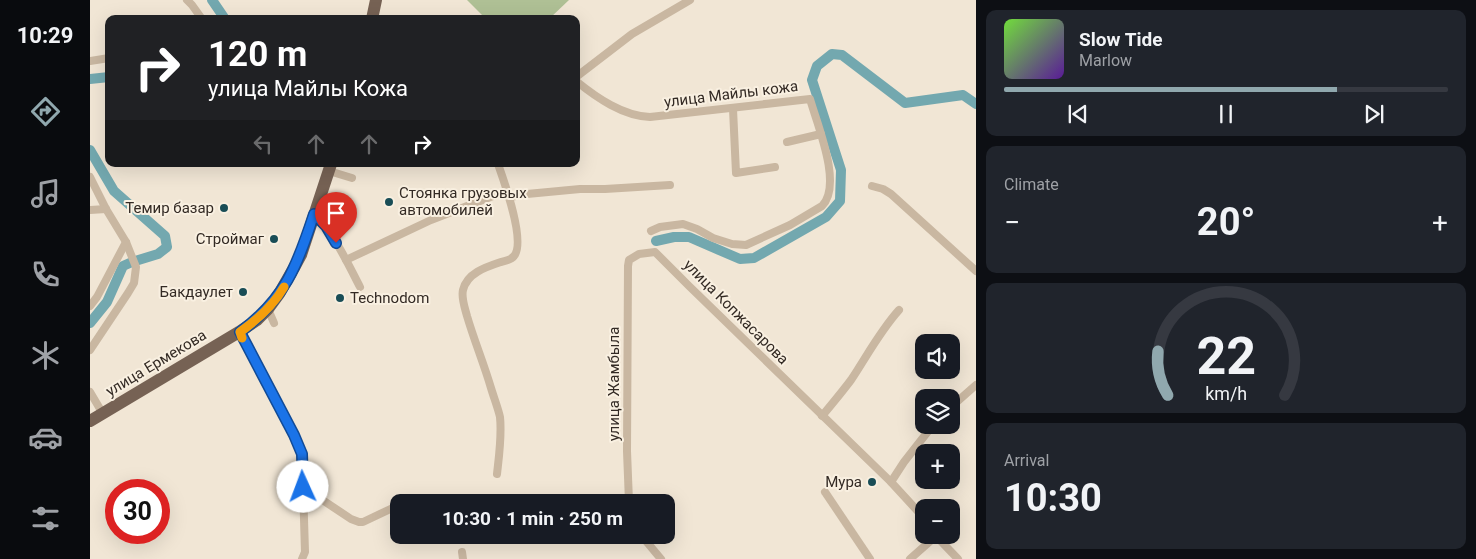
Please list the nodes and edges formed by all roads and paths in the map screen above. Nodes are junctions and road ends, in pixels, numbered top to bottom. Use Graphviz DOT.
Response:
graph roads {
  1 [pos="187,0"];
  2 [pos="376,0"];
  3 [pos="690,0"];
  4 [pos="199,15"];
  5 [pos="373,15"];
  6 [pos="105,59"];
  7 [pos="90,61"];
  8 [pos="580,74"];
  9 [pos="580,84"];
  10 [pos="733,109"];
  11 [pos="820,134"];
  12 [pos="787,142"];
  13 [pos="330,167"];
  14 [pos="499,167"];
  15 [pos="775,167"];
  16 [pos="90,177"];
  17 [pos="352,178"];
  18 [pos="670,185"];
  19 [pos="872,186"];
  20 [pos="510,197"];
  21 [pos="106,209"];
  22 [pos="90,210"];
  23 [pos="314,214"];
  24 [pos="650,230"];
  25 [pos="126,242"];
  26 [pos="346,260"];
  27 [pos="628,266"];
  28 [pos="976,272"];
  29 [pos="360,287"];
  30 [pos="90,306"];
  31 [pos="268,309"];
  32 [pos="899,310"];
  33 [pos="274,322"];
  34 [pos="240,332"];
  35 [pos="90,350"];
  36 [pos="976,385"];
  37 [pos="91,395"];
  38 [pos="960,399"];
  39 [pos="103,414"];
  40 [pos="822,416"];
  41 [pos="90,421"];
  42 [pos="926,434"];
  43 [pos="497,474"];
  44 [pos="891,482"];
  45 [pos="303,487"];
  46 [pos="825,492"];
  47 [pos="628,494"];
  48 [pos="915,508"];
  49 [pos="390,509"];
  50 [pos="648,544"];
  51 [pos="926,544"];
  52 [pos="944,544"];
  53 [pos="302,559"];
  54 [pos="661,559"];
  55 [pos="870,559"];
  56 [pos="910,559"];
  57 [pos="958,559"];
  1 -- 4 [label="street"];
  2 -- 5 [label="main road"];
  3 -- 8 [label="street"];
  6 -- 7 [label="street"];
  9 -- 10 [label="street, улица Майлы кожа"];
  10 -- 11 [label="street, улица Майлы кожа"];
  10 -- 15 [label="street"];
  11 -- 12 [label="street"];
  11 -- 24 [label="street, улица Майлы кожа"];
  13 -- 17 [label="street"];
  13 -- 23 [label="main road"];
  14 -- 20 [label="street"];
  16 -- 21 [label="street"];
  18 -- 20 [label="street"];
  19 -- 28 [label="street"];
  20 -- 26 [label="street"];
  20 -- 43 [label="street"];
  21 -- 22 [label="street"];
  21 -- 25 [label="street"];
  23 -- 26 [label="street"];
  23 -- 31 [label="main road"];
  25 -- 30 [label="street"];
  25 -- 35 [label="street"];
  26 -- 29 [label="street"];
  27 -- 40 [label="street, улица Копжасарова"];
  27 -- 47 [label="street, улица Жамбыла"];
  31 -- 33 [label="street"];
  31 -- 34 [label="main road"];
  32 -- 40 [label="street"];
  34 -- 39 [label="main road, улица Ермекова"];
  34 -- 45 [label="street"];
  36 -- 38 [label="street"];
  37 -- 39 [label="street"];
  39 -- 41 [label="main road, улица Ермекова"];
  40 -- 44 [label="street, улица Копжасарова"];
  42 -- 44 [label="street"];
  44 -- 48 [label="street, улица Копжасарова"];
  45 -- 49 [label="street"];
  45 -- 53 [label="street"];
  46 -- 55 [label="street"];
  50 -- 54 [label="street"];
  51 -- 56 [label="street"];
  52 -- 57 [label="street"];
}
